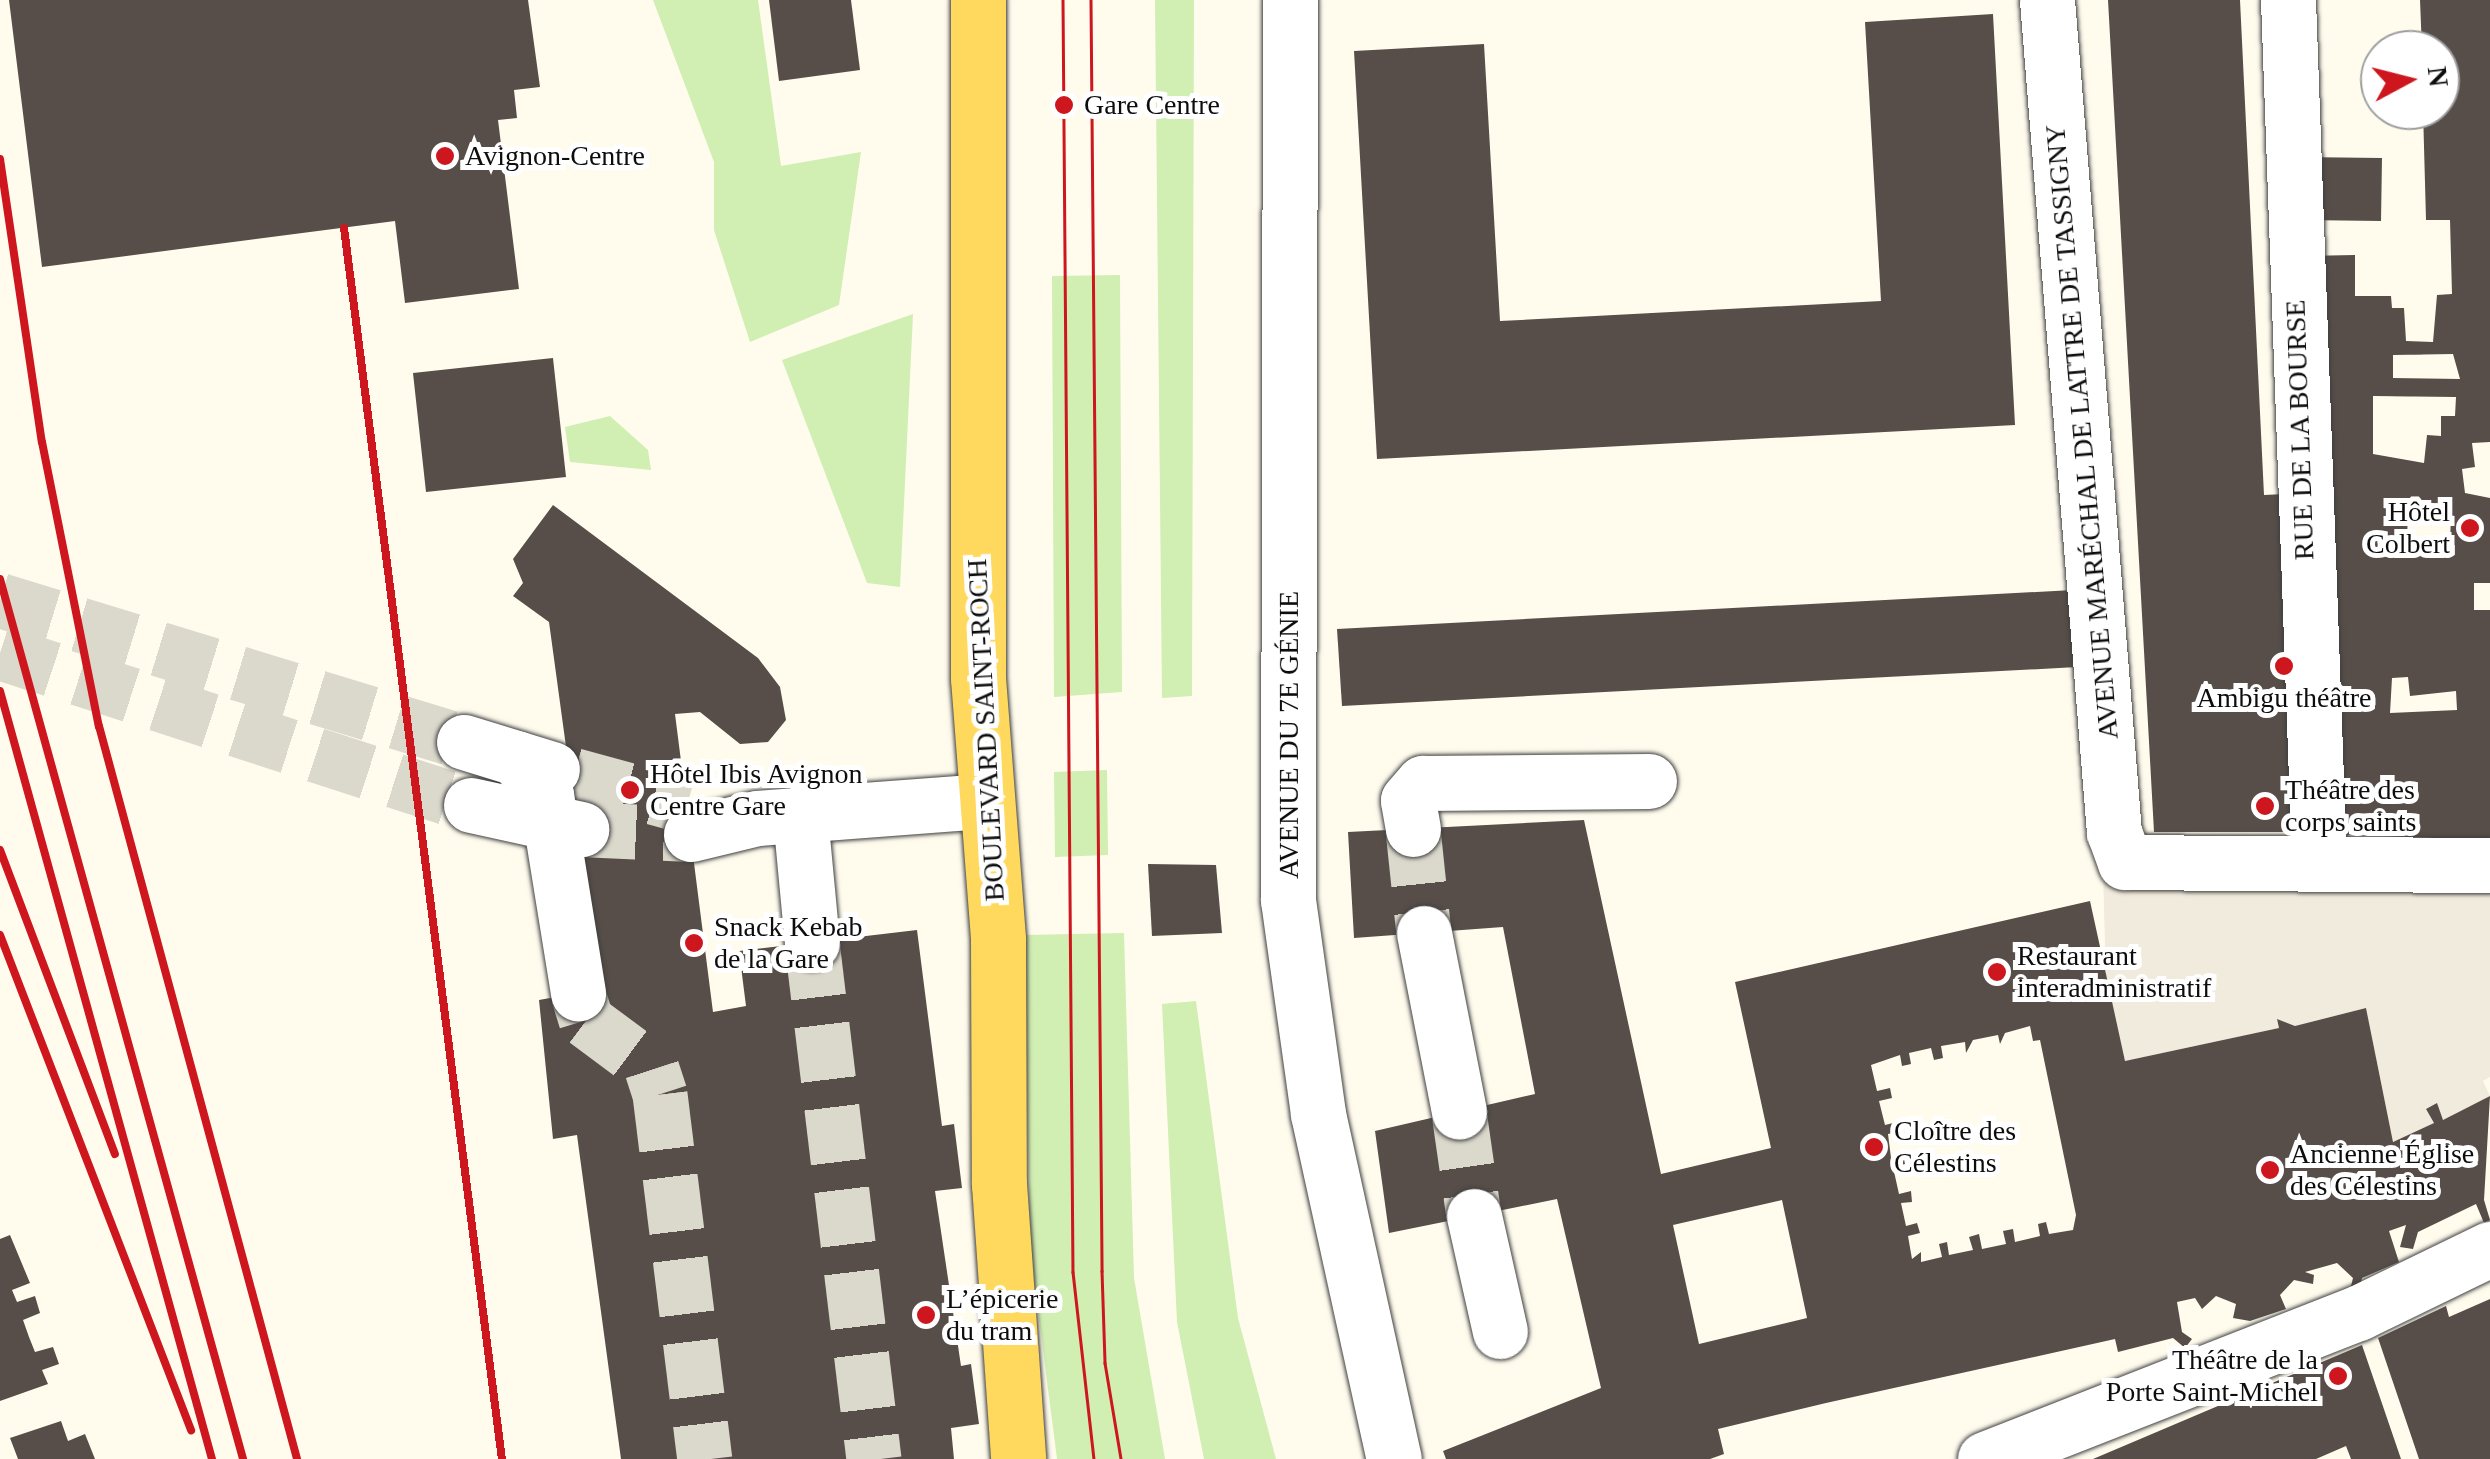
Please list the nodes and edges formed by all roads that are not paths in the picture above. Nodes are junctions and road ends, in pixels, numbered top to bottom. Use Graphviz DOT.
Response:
graph roads {
  1 [pos="978,0"];
  2 [pos="1290,0"];
  3 [pos="2047,0"];
  4 [pos="2288,0"];
  5 [pos="1316,219"];
  6 [pos="1289,437"];
  7 [pos="464,742"];
  8 [pos="516,758"];
  9 [pos="574,775"];
  10 [pos="1648,781"];
  11 [pos="985,801"];
  12 [pos="472,805"];
  13 [pos="779,817"];
  14 [pos="689,820"];
  15 [pos="567,827"];
  16 [pos="1413,829"];
  17 [pos="2319,860"];
  18 [pos="2490,865"];
  19 [pos="1424,933"];
  20 [pos="812,942"];
  21 [pos="578,993"];
  22 [pos="1459,1112"];
  23 [pos="1474,1216"];
  24 [pos="2490,1249"];
  25 [pos="1500,1332"];
  26 [pos="1018,1459"];
  27 [pos="1394,1459"];
  28 [pos="1985,1459"];
  1 -- 11 [label="main road, BOULEVARD SAINT-ROCH"];
  2 -- 6 [label="street, AVENUE DU 7E GÉNIE"];
  3 -- 17 [label="street, AVENUE MARÉCHAL DE LATTRE DE TASSIGNY"];
  4 -- 17 [label="street, RUE DE LA BOURSE"];
  5 -- 6 [label="street"];
  6 -- 27 [label="street, AVENUE DU 7E GÉNIE"];
  7 -- 8 [label="street"];
  8 -- 9 [label="street"];
  8 -- 15 [label="street"];
  10 -- 16 [label="street"];
  11 -- 13 [label="street"];
  11 -- 26 [label="main road, BOULEVARD SAINT-ROCH"];
  12 -- 15 [label="street"];
  13 -- 14 [label="street"];
  13 -- 20 [label="street"];
  15 -- 21 [label="street"];
  17 -- 18 [label="street"];
  19 -- 22 [label="street"];
  23 -- 25 [label="street"];
  24 -- 28 [label="street"];
}
